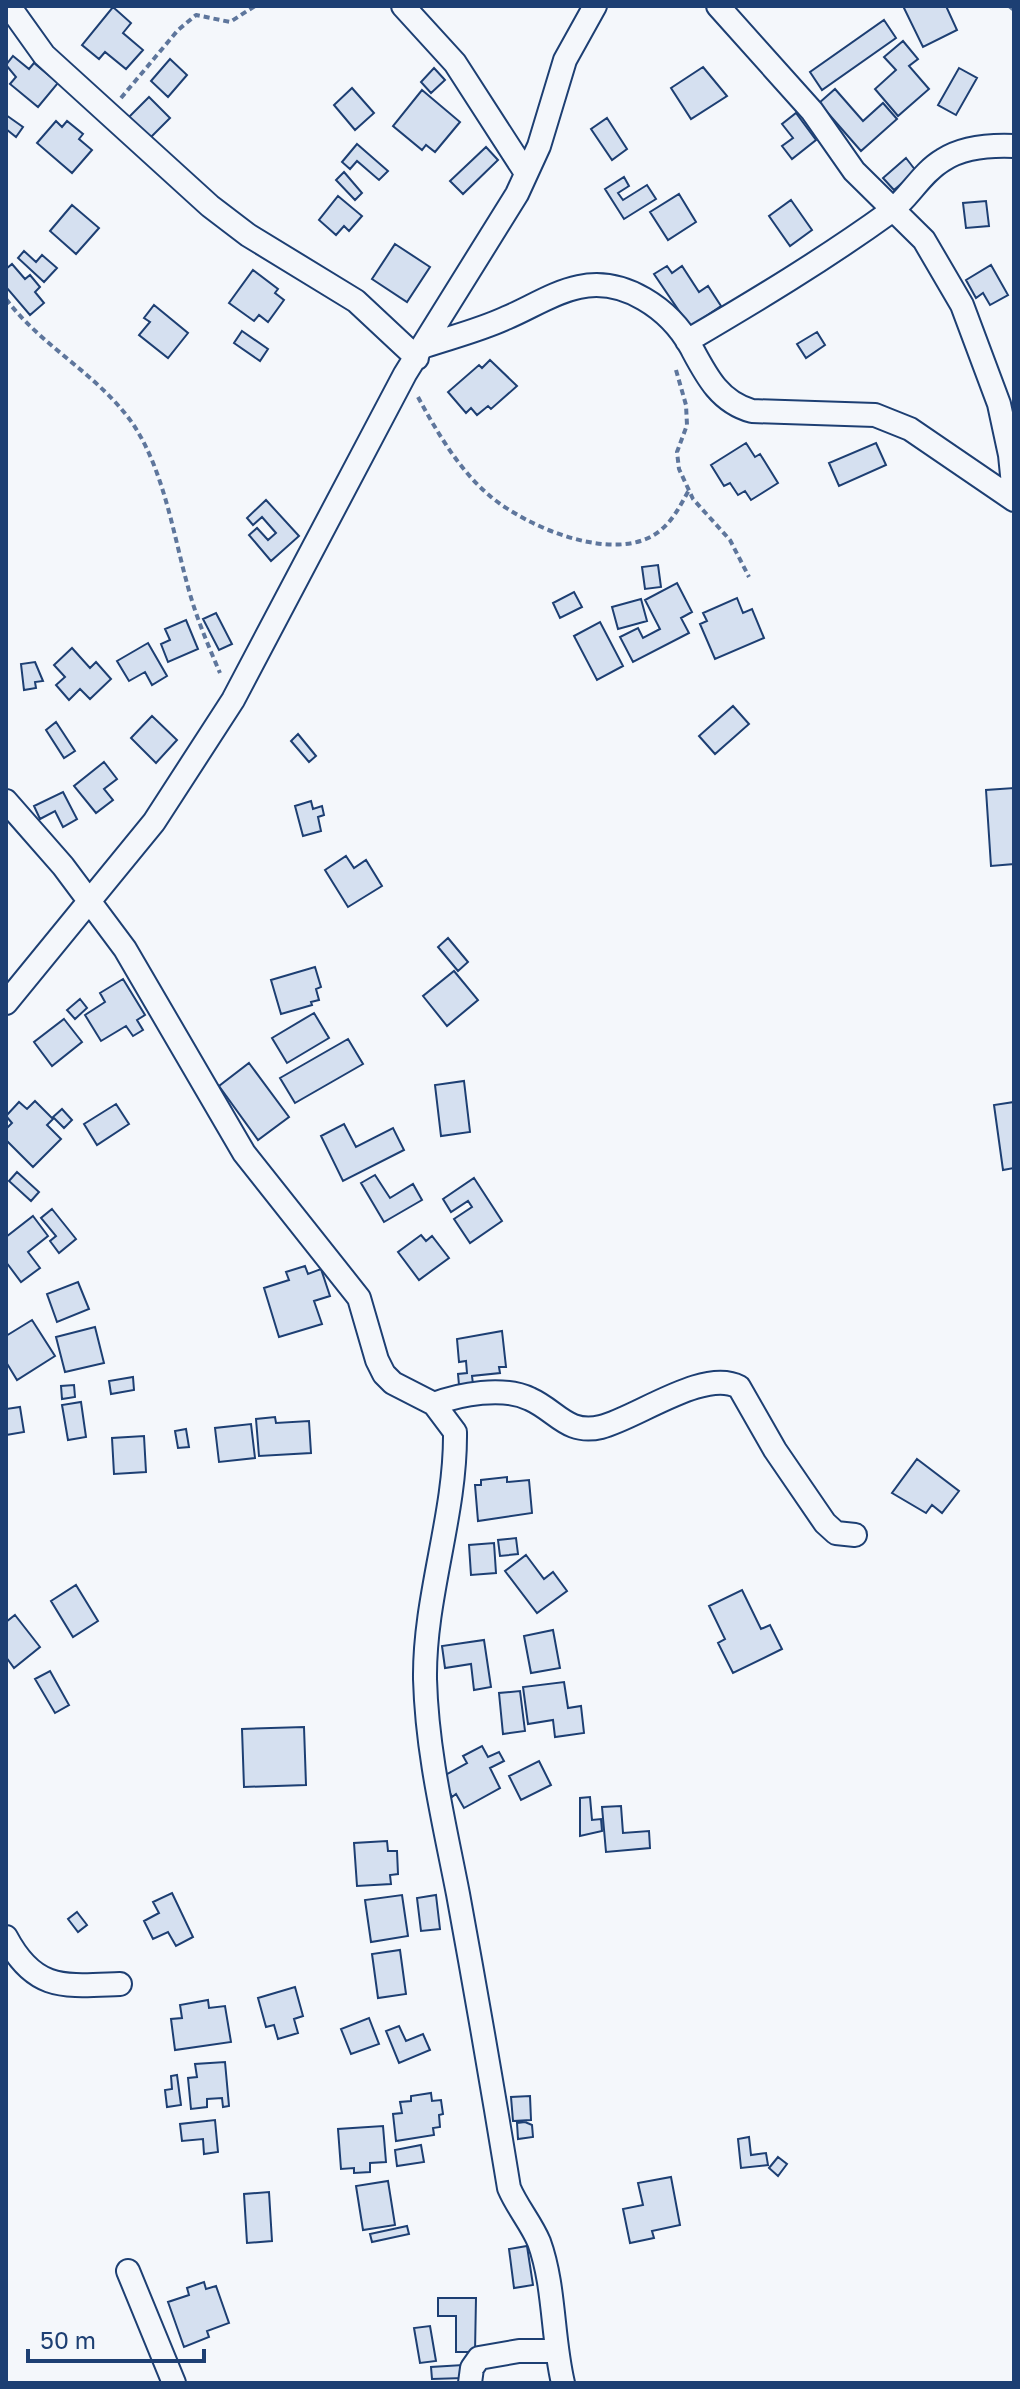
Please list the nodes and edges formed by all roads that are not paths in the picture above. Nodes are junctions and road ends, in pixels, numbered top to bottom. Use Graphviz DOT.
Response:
graph roads {
  1 [pos="9,6"];
  2 [pos="403,6"];
  3 [pos="595,6"];
  4 [pos="718,6"];
  5 [pos="1014,146"];
  6 [pos="526,173"];
  7 [pos="894,209"];
  8 [pos="687,341"];
  9 [pos="415,359"];
  10 [pos="1014,497"];
  11 [pos="6,801"];
  12 [pos="89,899"];
  13 [pos="6,1003"];
  14 [pos="434,1404"];
  15 [pos="855,1535"];
  16 [pos="6,1937"];
  17 [pos="120,1984"];
  18 [pos="128,2271"];
  19 [pos="555,2351"];
  20 [pos="174,2383"];
  21 [pos="470,2383"];
  22 [pos="563,2383"];
  1 -- 9 [label="street"];
  2 -- 6 [label="street"];
  3 -- 6 [label="street"];
  4 -- 7 [label="street"];
  5 -- 7 [label="street"];
  6 -- 9 [label="street"];
  7 -- 8 [label="street"];
  7 -- 10 [label="street"];
  8 -- 9 [label="street"];
  8 -- 10 [label="street"];
  9 -- 12 [label="street"];
  11 -- 12 [label="street"];
  12 -- 13 [label="street"];
  12 -- 14 [label="street"];
  14 -- 15 [label="street"];
  14 -- 19 [label="street"];
  16 -- 17 [label="street"];
  18 -- 20 [label="street"];
  19 -- 21 [label="street"];
  19 -- 22 [label="street"];
}
